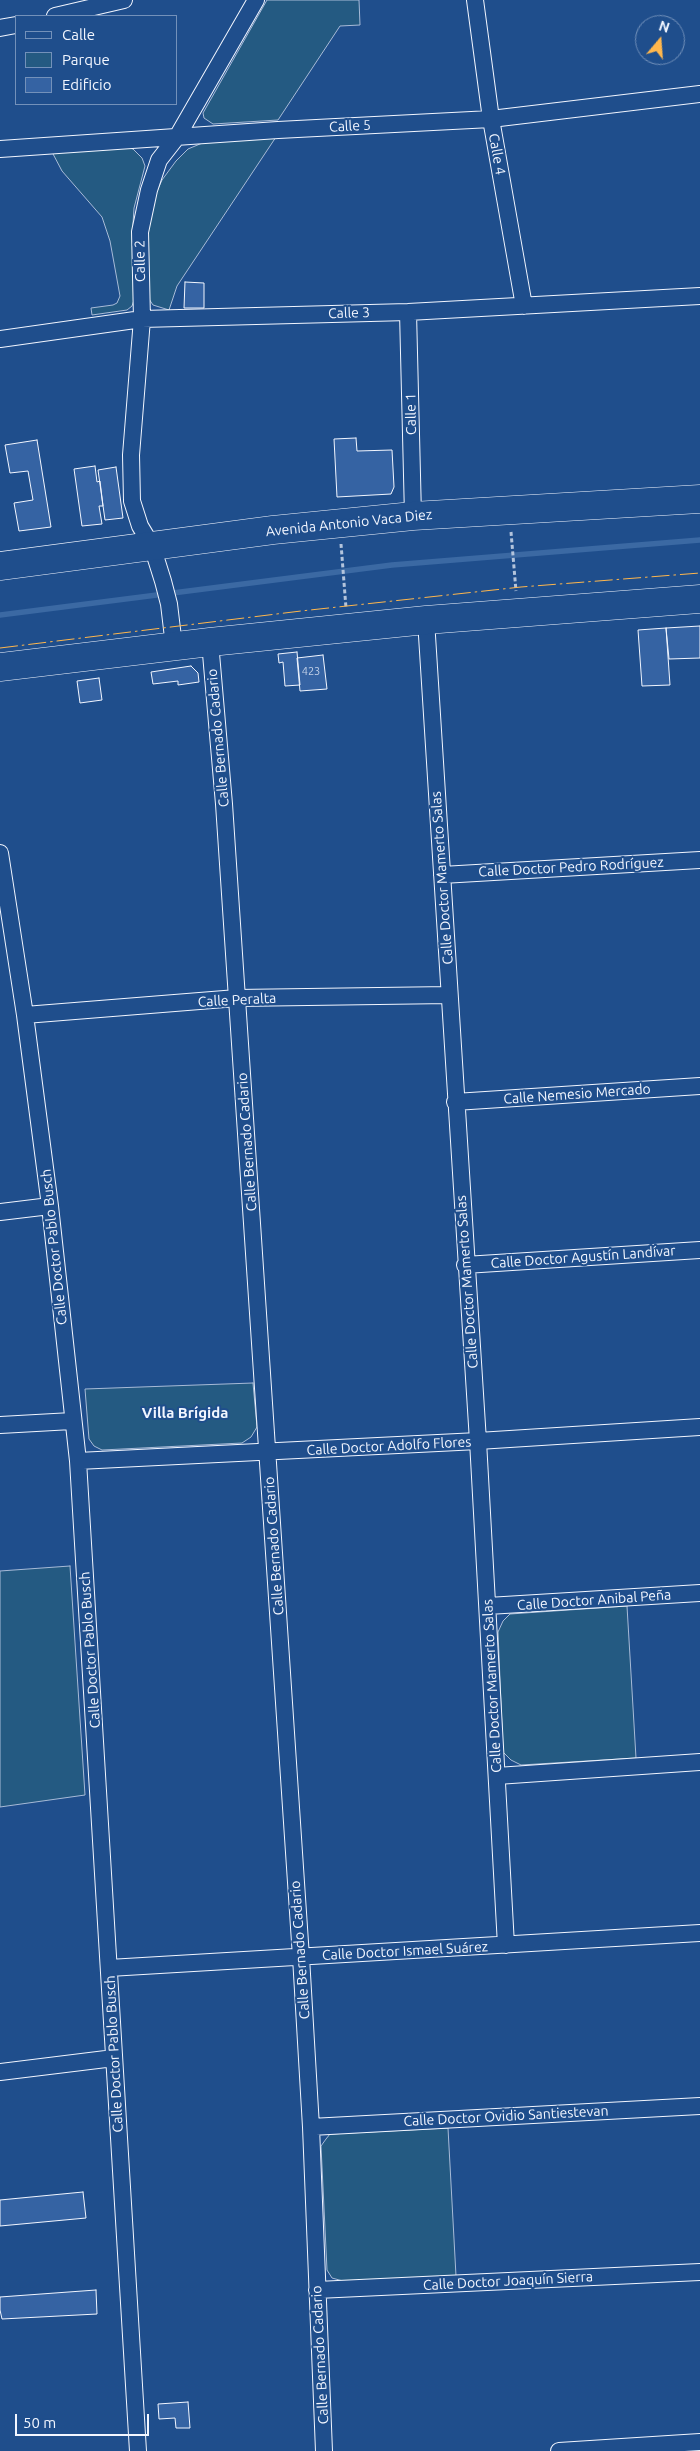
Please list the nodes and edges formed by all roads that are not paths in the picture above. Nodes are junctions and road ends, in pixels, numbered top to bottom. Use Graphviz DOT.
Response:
graph roads {
  1 [pos="124,0"];
  2 [pos="256,0"];
  3 [pos="475,0"];
  4 [pos="59,15"];
  5 [pos="15,25"];
  6 [pos="0,28"];
  7 [pos="700,94"];
  8 [pos="491,119"];
  9 [pos="177,137"];
  10 [pos="0,149"];
  11 [pos="700,296"];
  12 [pos="524,306"];
  13 [pos="408,312"];
  14 [pos="142,319"];
  15 [pos="0,339"];
  16 [pos="700,499"];
  17 [pos="413,516"];
  18 [pos="152,546"];
  19 [pos="0,566"];
  20 [pos="700,599"];
  21 [pos="426,620"];
  22 [pos="210,642"];
  23 [pos="174,646"];
  24 [pos="0,667"];
  25 [pos="0,853"];
  26 [pos="700,860"];
  27 [pos="442,875"];
  28 [pos="449,995"];
  29 [pos="237,998"];
  30 [pos="25,1015"];
  31 [pos="700,1086"];
  32 [pos="455,1102"];
  33 [pos="50,1206"];
  34 [pos="0,1212"];
  35 [pos="700,1250"];
  36 [pos="465,1265"];
  37 [pos="72,1421"];
  38 [pos="0,1425"];
  39 [pos="700,1427"];
  40 [pos="478,1441"];
  41 [pos="267,1452"];
  42 [pos="78,1461"];
  43 [pos="700,1592"];
  44 [pos="488,1606"];
  45 [pos="700,1762"];
  46 [pos="497,1776"];
  47 [pos="700,1933"];
  48 [pos="506,1945"];
  49 [pos="301,1957"];
  50 [pos="109,1968"];
  51 [pos="114,2058"];
  52 [pos="0,2072"];
  53 [pos="700,2106"];
  54 [pos="311,2127"];
  55 [pos="700,2272"];
  56 [pos="316,2290"];
  57 [pos="700,2442"];
  58 [pos="138,2451"];
  59 [pos="324,2451"];
  60 [pos="559,2451"];
  1 -- 4 [label="street"];
  2 -- 9 [label="street, Calle 2"];
  3 -- 8 [label="street, Calle 4"];
  5 -- 6 [label="street"];
  7 -- 8 [label="street, Calle 5"];
  8 -- 9 [label="street, Calle 5"];
  8 -- 12 [label="street, Calle 4"];
  9 -- 10 [label="street, Calle 5"];
  9 -- 14 [label="street, Calle 2"];
  11 -- 12 [label="street, Calle 3"];
  12 -- 13 [label="street, Calle 3"];
  13 -- 14 [label="street, Calle 3"];
  13 -- 17 [label="street, Calle 1"];
  14 -- 15 [label="street, Calle 3"];
  14 -- 18 [label="street, Calle 2"];
  16 -- 17 [label="highway, Avenida Antonio Vaca Diez"];
  17 -- 18 [label="highway, Avenida Antonio Vaca Diez"];
  18 -- 19 [label="highway, Avenida Antonio Vaca Diez"];
  18 -- 23 [label="street, Calle 2"];
  20 -- 21 [label="highway"];
  21 -- 22 [label="highway"];
  21 -- 27 [label="street, Calle Doctor Mamerto Salas"];
  22 -- 23 [label="highway"];
  22 -- 29 [label="street, Calle Bernado Cadario"];
  23 -- 24 [label="highway"];
  25 -- 30 [label="street, Calle Doctor Pablo Busch"];
  26 -- 27 [label="street, Calle Doctor Pedro Rodríguez"];
  27 -- 28 [label="street, Calle Doctor Mamerto Salas"];
  28 -- 29 [label="street, Calle Peralta"];
  28 -- 32 [label="street, Calle Doctor Mamerto Salas"];
  29 -- 30 [label="street, Calle Peralta"];
  29 -- 41 [label="street, Calle Bernado Cadario"];
  30 -- 33 [label="street, Calle Doctor Pablo Busch"];
  31 -- 32 [label="street, Calle Nemesio Mercado"];
  32 -- 36 [label="street, Calle Doctor Mamerto Salas"];
  33 -- 34 [label="street"];
  33 -- 37 [label="street, Calle Doctor Pablo Busch"];
  35 -- 36 [label="street, Calle Doctor Agustín Landívar"];
  36 -- 40 [label="street, Calle Doctor Mamerto Salas"];
  37 -- 38 [label="street"];
  37 -- 42 [label="street, Calle Doctor Pablo Busch"];
  39 -- 40 [label="street, Calle Doctor Adolfo Flores"];
  40 -- 41 [label="street, Calle Doctor Adolfo Flores"];
  40 -- 44 [label="street, Calle Doctor Mamerto Salas"];
  41 -- 42 [label="street, Calle Doctor Adolfo Flores"];
  41 -- 49 [label="street, Calle Bernado Cadario"];
  42 -- 50 [label="street, Calle Doctor Pablo Busch"];
  43 -- 44 [label="street, Calle Doctor Anibal Peña"];
  44 -- 46 [label="street, Calle Doctor Mamerto Salas"];
  45 -- 46 [label="street"];
  46 -- 48 [label="street, Calle Doctor Mamerto Salas"];
  47 -- 48 [label="street, Calle Doctor Ismael Suárez"];
  48 -- 49 [label="street, Calle Doctor Ismael Suárez"];
  49 -- 50 [label="street, Calle Doctor Ismael Suárez"];
  49 -- 54 [label="street, Calle Bernado Cadario"];
  50 -- 51 [label="street, Calle Doctor Pablo Busch"];
  51 -- 52 [label="street"];
  51 -- 58 [label="street, Calle Doctor Pablo Busch"];
  53 -- 54 [label="street, Calle Doctor Ovidio Santiestevan"];
  54 -- 56 [label="street, Calle Bernado Cadario"];
  55 -- 56 [label="street, Calle Doctor Joaquín Sierra"];
  56 -- 59 [label="street, Calle Bernado Cadario"];
  57 -- 60 [label="street"];
}
